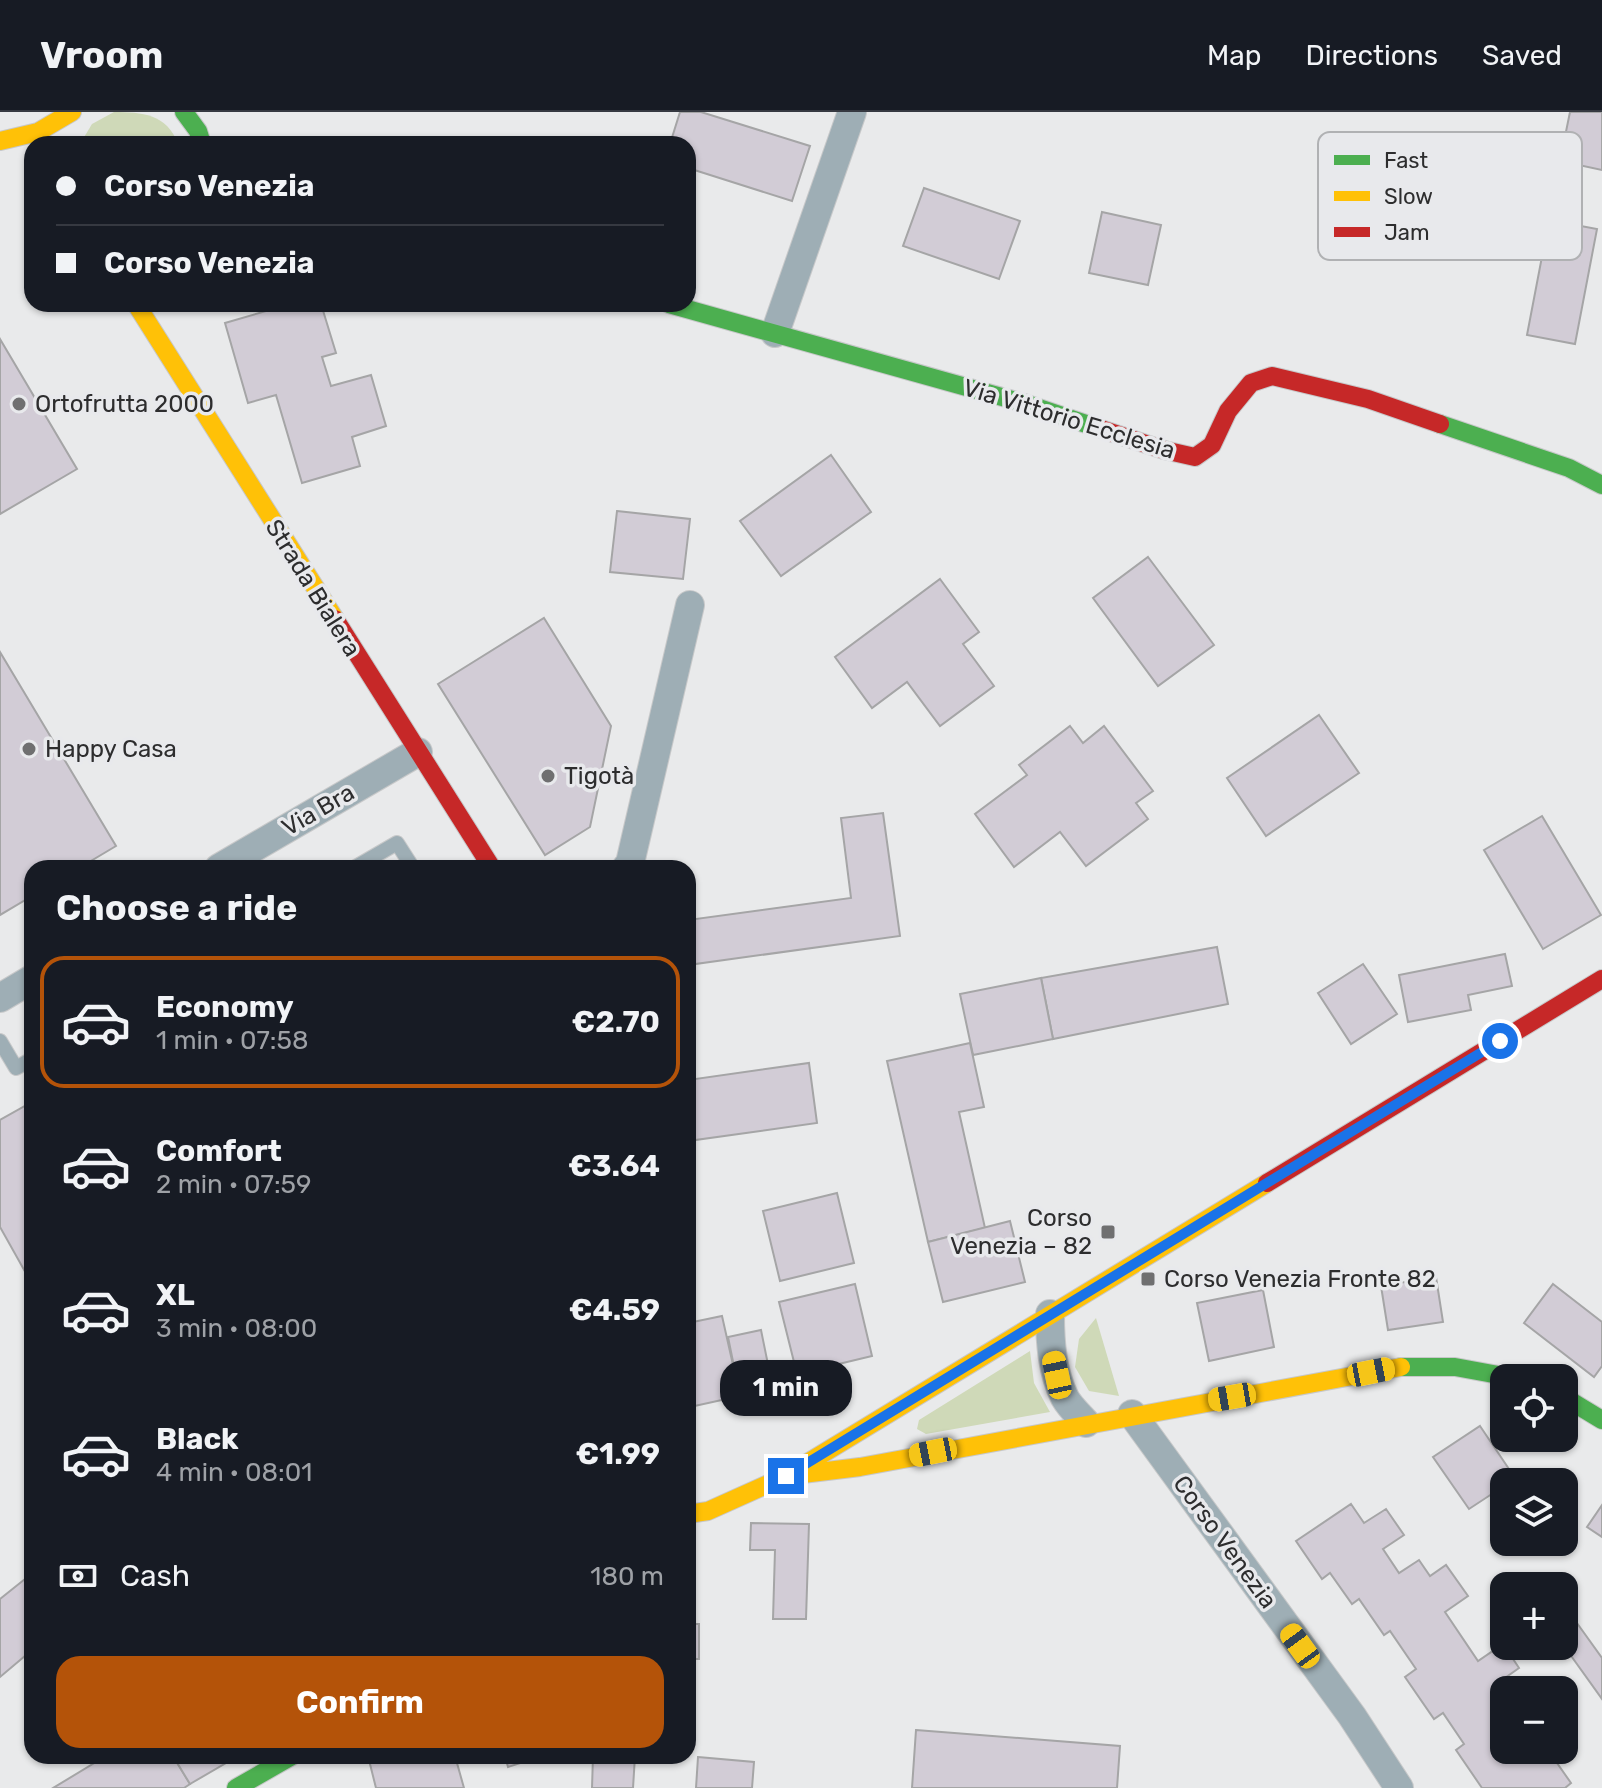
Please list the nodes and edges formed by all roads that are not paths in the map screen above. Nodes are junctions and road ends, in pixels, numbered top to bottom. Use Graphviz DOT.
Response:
graph roads {
  1 [pos="73,112"];
  2 [pos="852,112"];
  3 [pos="29,136"];
  4 [pos="60,136"];
  5 [pos="24,137"];
  6 [pos="0,142"];
  7 [pos="24,151"];
  8 [pos="696,311"];
  9 [pos="142,312"];
  10 [pos="775,333"];
  11 [pos="1602,485"];
  12 [pos="690,605"];
  13 [pos="418,752"];
  14 [pos="233,860"];
  15 [pos="368,860"];
  16 [pos="408,860"];
  17 [pos="487,860"];
  18 [pos="631,860"];
  19 [pos="1602,979"];
  20 [pos="24,984"];
  21 [pos="0,998"];
  22 [pos="0,1041"];
  23 [pos="24,1064"];
  24 [pos="1050,1314"];
  25 [pos="1490,1371"];
  26 [pos="1578,1404"];
  27 [pos="1132,1414"];
  28 [pos="1602,1420"];
  29 [pos="1086,1423"];
  30 [pos="786,1476"];
  31 [pos="696,1513"];
  32 [pos="278,1764"];
  33 [pos="236,1788"];
  34 [pos="1399,1788"];
  1 -- 3 [label="street"];
  1 -- 4 [label="street"];
  2 -- 10 [label="street"];
  5 -- 6 [label="street"];
  6 -- 7 [label="street"];
  8 -- 10 [label="street, Via Vittorio Ecclesia"];
  9 -- 13 [label="street, Strada Bialera"];
  10 -- 11 [label="street, Via Vittorio Ecclesia"];
  12 -- 18 [label="street"];
  13 -- 14 [label="street, Via Bra"];
  13 -- 17 [label="street, Strada Bialera"];
  15 -- 16 [label="lane"];
  19 -- 24 [label="street"];
  20 -- 21 [label="street"];
  22 -- 23 [label="lane"];
  24 -- 29 [label="street"];
  24 -- 30 [label="street"];
  25 -- 27 [label="street"];
  26 -- 28 [label="street"];
  27 -- 29 [label="street"];
  27 -- 34 [label="street, Corso Venezia"];
  29 -- 30 [label="street"];
  30 -- 31 [label="street"];
  32 -- 33 [label="street"];
}
